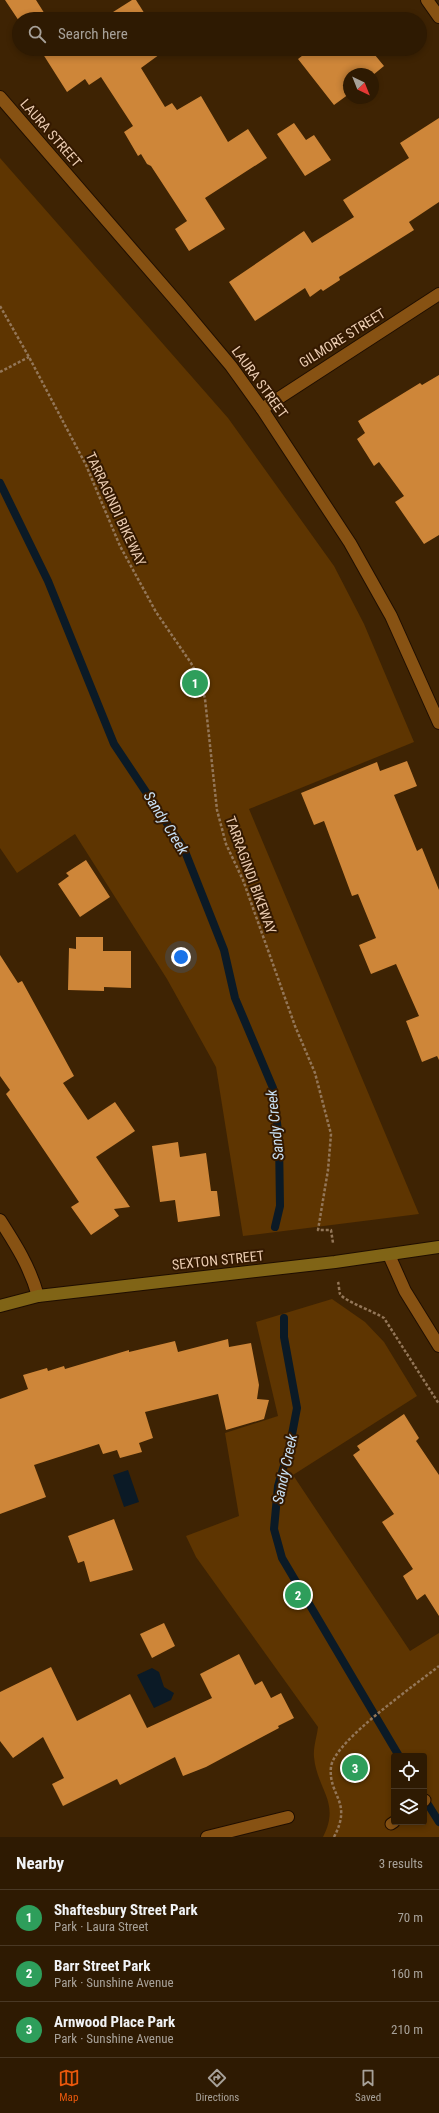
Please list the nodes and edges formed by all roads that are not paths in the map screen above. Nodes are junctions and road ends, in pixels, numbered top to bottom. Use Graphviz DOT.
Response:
graph roads {
  1 [pos="427,0"];
  2 [pos="439,17"];
  3 [pos="0,97"];
  4 [pos="439,294"];
  5 [pos="262,409"];
  6 [pos="439,723"];
  7 [pos="0,1220"];
  8 [pos="439,1247"];
  9 [pos="390,1256"];
  10 [pos="38,1296"];
  11 [pos="0,1306"];
  12 [pos="439,1346"];
  13 [pos="288,1817"];
  14 [pos="207,1837"];
  1 -- 2 [label="street"];
  3 -- 5 [label="street, LAURA STREET"];
  4 -- 5 [label="street, GILMORE STREET"];
  5 -- 6 [label="street, LAURA STREET"];
  7 -- 10 [label="street"];
  8 -- 9 [label="main road, SEXTON STREET"];
  9 -- 10 [label="main road, SEXTON STREET"];
  9 -- 12 [label="street"];
  10 -- 11 [label="main road, SEXTON STREET"];
  13 -- 14 [label="street"];
}
